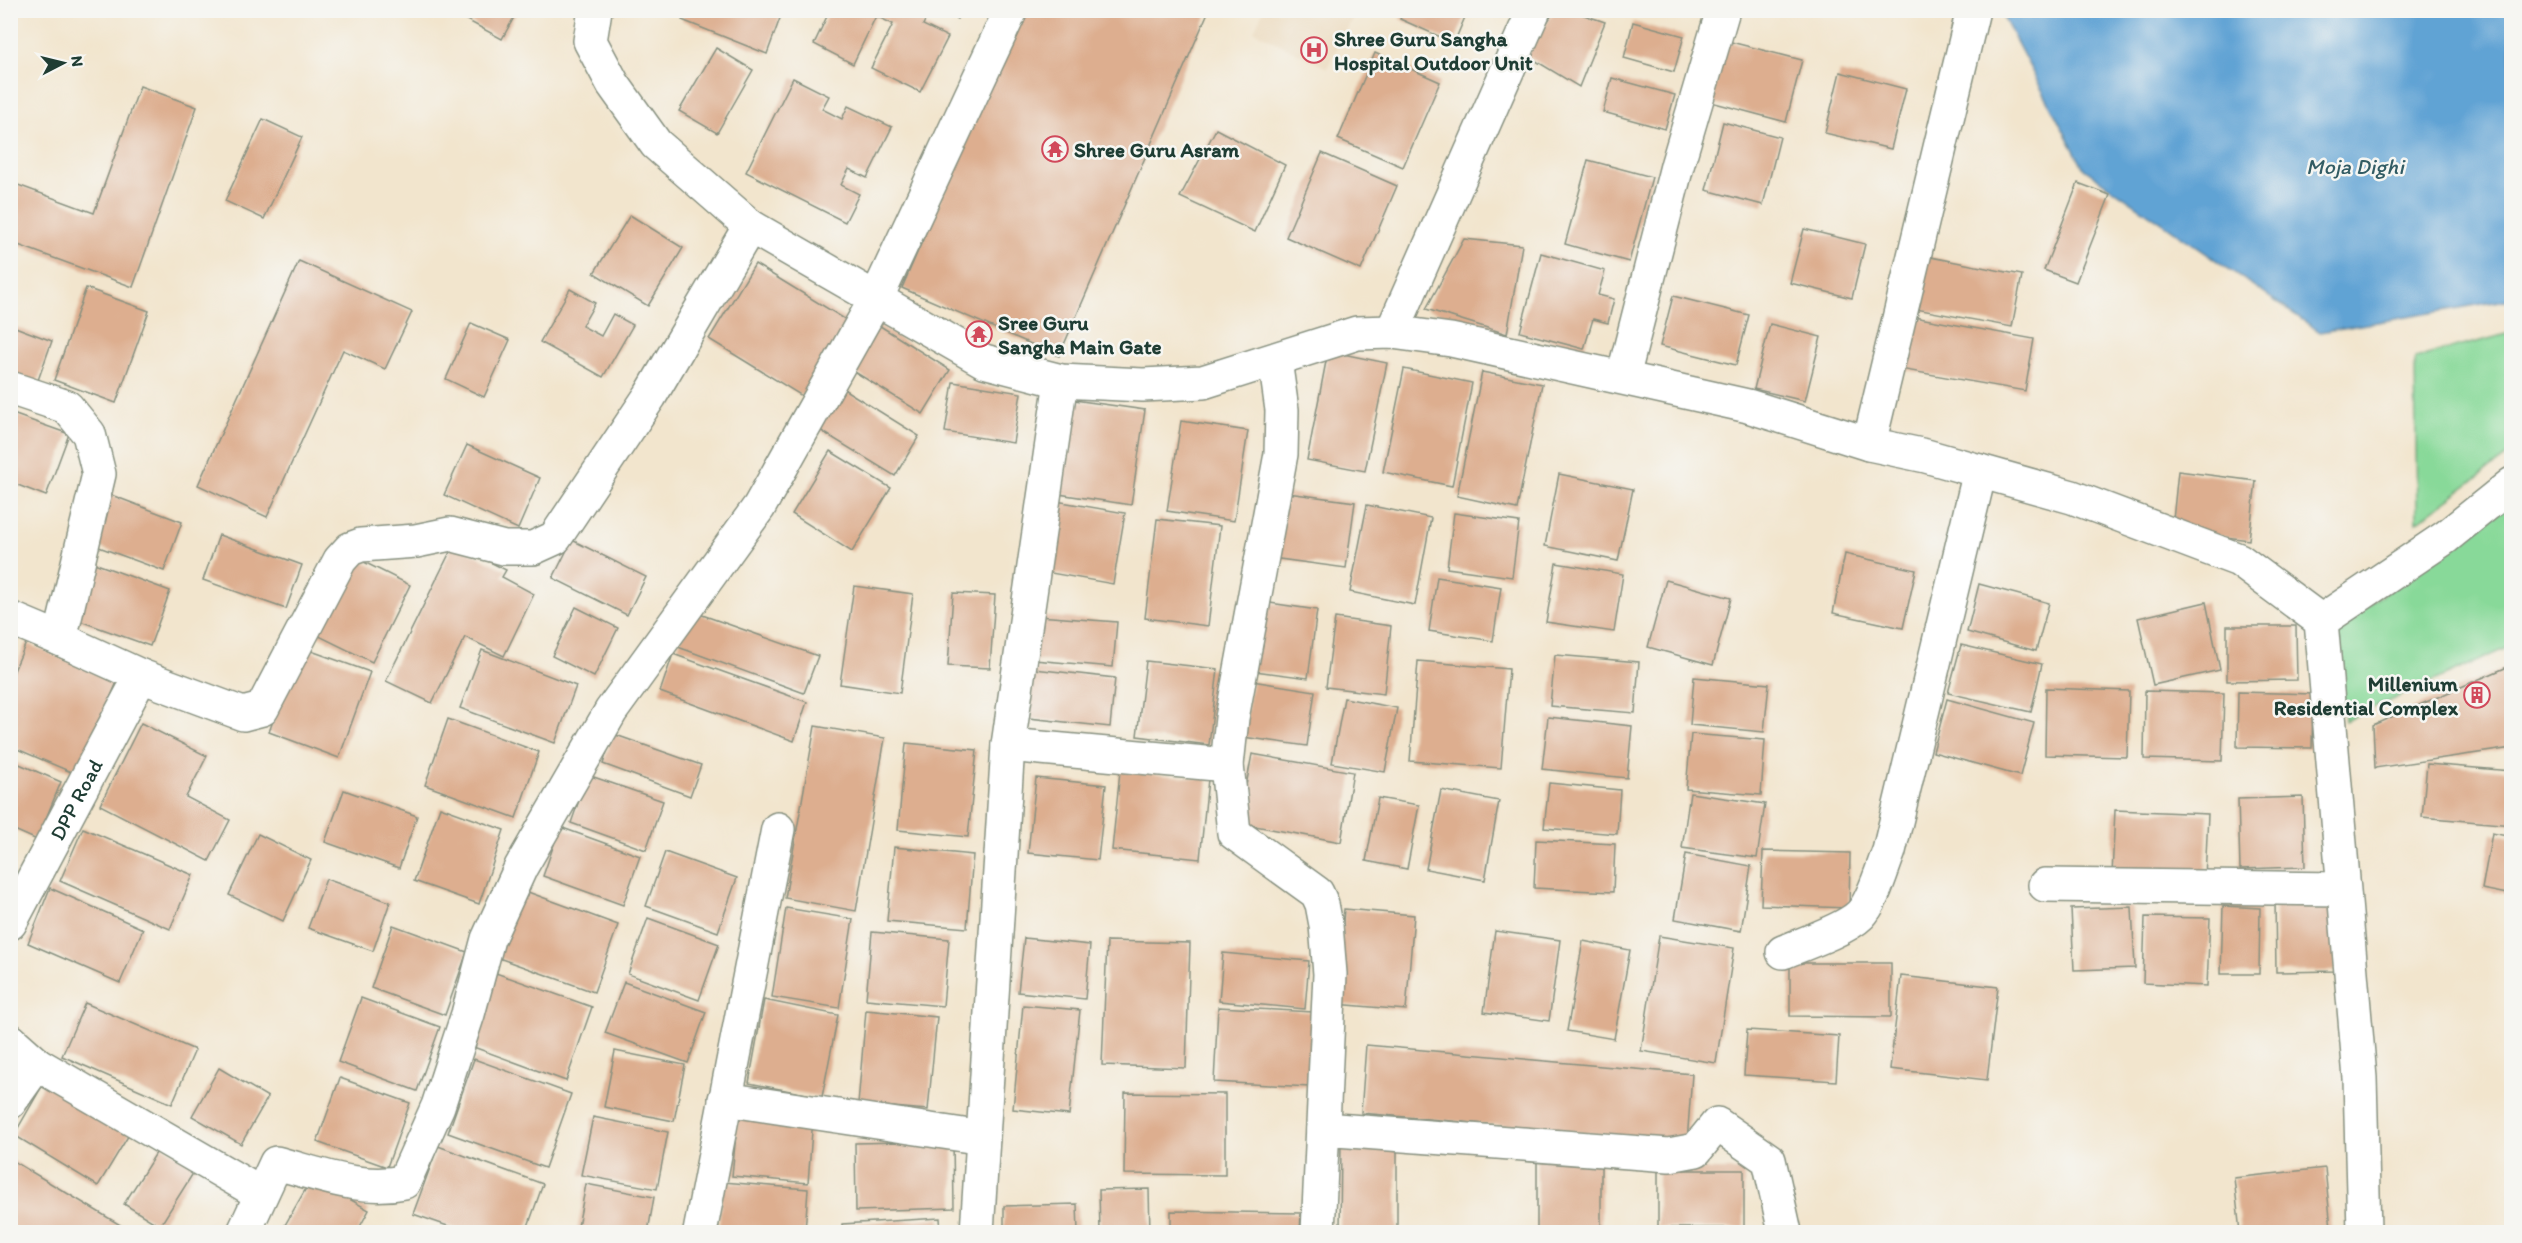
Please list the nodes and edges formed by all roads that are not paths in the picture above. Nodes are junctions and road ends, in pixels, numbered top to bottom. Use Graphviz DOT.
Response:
graph roads {
  1 [pos="595,10"];
  2 [pos="1011,10"];
  3 [pos="1534,10"];
  4 [pos="1723,10"];
  5 [pos="1973,10"];
  6 [pos="750,226"];
  7 [pos="877,297"];
  8 [pos="1392,332"];
  9 [pos="1275,360"];
  10 [pos="1623,377"];
  11 [pos="1061,381"];
  12 [pos="10,387"];
  13 [pos="1869,444"];
  14 [pos="1980,471"];
  15 [pos="2511,484"];
  16 [pos="10,618"];
  17 [pos="2321,621"];
  18 [pos="72,644"];
  19 [pos="141,676"];
  20 [pos="1008,745"];
  21 [pos="1227,765"];
  22 [pos="778,829"];
  23 [pos="2045,885"];
  24 [pos="2343,889"];
  25 [pos="10,923"];
  26 [pos="1784,952"];
  27 [pos="10,1040"];
  28 [pos="37,1064"];
  29 [pos="725,1099"];
  30 [pos="10,1102"];
  31 [pos="1323,1129"];
  32 [pos="983,1138"];
  33 [pos="261,1194"];
  34 [pos="244,1233"];
  35 [pos="700,1233"];
  36 [pos="977,1233"];
  37 [pos="1318,1233"];
  38 [pos="1785,1233"];
  39 [pos="2364,1233"];
  1 -- 6 [label="street"];
  2 -- 7 [label="street"];
  3 -- 8 [label="street"];
  4 -- 10 [label="street"];
  5 -- 13 [label="street"];
  6 -- 7 [label="street"];
  6 -- 19 [label="street"];
  7 -- 11 [label="street"];
  7 -- 33 [label="street"];
  8 -- 9 [label="street"];
  8 -- 10 [label="street"];
  9 -- 11 [label="street"];
  9 -- 21 [label="street"];
  10 -- 13 [label="street"];
  11 -- 20 [label="street"];
  12 -- 18 [label="street"];
  13 -- 14 [label="street"];
  14 -- 17 [label="street"];
  14 -- 26 [label="street"];
  15 -- 17 [label="street"];
  16 -- 18 [label="street"];
  17 -- 24 [label="street"];
  18 -- 19 [label="street"];
  19 -- 25 [label="street, DPP Road"];
  20 -- 21 [label="street"];
  20 -- 32 [label="street"];
  21 -- 31 [label="street"];
  22 -- 29 [label="street"];
  23 -- 24 [label="street"];
  24 -- 39 [label="street"];
  27 -- 28 [label="street"];
  28 -- 30 [label="street"];
  28 -- 33 [label="street"];
  29 -- 32 [label="street"];
  29 -- 35 [label="street"];
  31 -- 37 [label="street"];
  31 -- 38 [label="street"];
  32 -- 36 [label="street"];
  33 -- 34 [label="street"];
}
